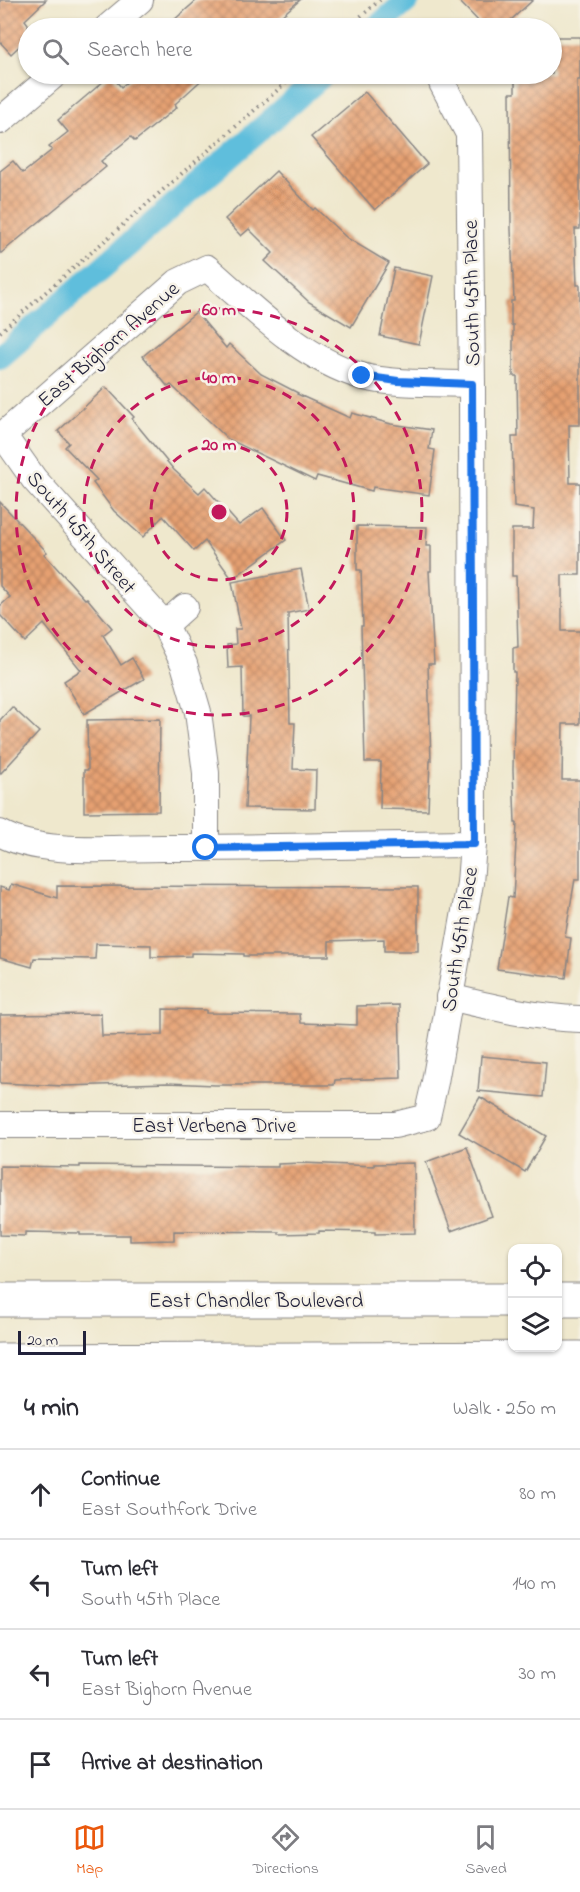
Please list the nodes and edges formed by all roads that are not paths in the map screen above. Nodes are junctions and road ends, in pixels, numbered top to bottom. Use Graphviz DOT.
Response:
graph roads {
  1 [pos="140,0"];
  2 [pos="119,18"];
  3 [pos="44,84"];
  4 [pos="443,84"];
  5 [pos="0,122"];
  6 [pos="472,384"];
  7 [pos="3,435"];
  8 [pos="185,607"];
  9 [pos="165,626"];
  10 [pos="0,833"];
  11 [pos="474,844"];
  12 [pos="206,848"];
  13 [pos="449,997"];
  14 [pos="580,1019"];
  15 [pos="427,1117"];
  16 [pos="0,1125"];
  17 [pos="0,1300"];
  18 [pos="508,1300"];
  19 [pos="562,1300"];
  20 [pos="580,1300"];
  21 [pos="580,1358"];
  22 [pos="0,1360"];
  1 -- 2 [label="street"];
  3 -- 5 [label="street"];
  4 -- 6 [label="street, South 45th Place"];
  6 -- 7 [label="street, East Bighorn Avenue"];
  6 -- 11 [label="street, South 45th Place"];
  7 -- 9 [label="street, South 45th Street"];
  8 -- 9 [label="street"];
  9 -- 12 [label="street, South 45th Street"];
  10 -- 12 [label="street"];
  11 -- 12 [label="street"];
  11 -- 13 [label="street, South 45th Place"];
  13 -- 14 [label="street"];
  13 -- 15 [label="street, South 45th Place"];
  15 -- 16 [label="street, East Verbena Drive"];
  17 -- 18 [label="main road, East Chandler Boulevard"];
  19 -- 20 [label="main road"];
  21 -- 22 [label="main road"];
}
